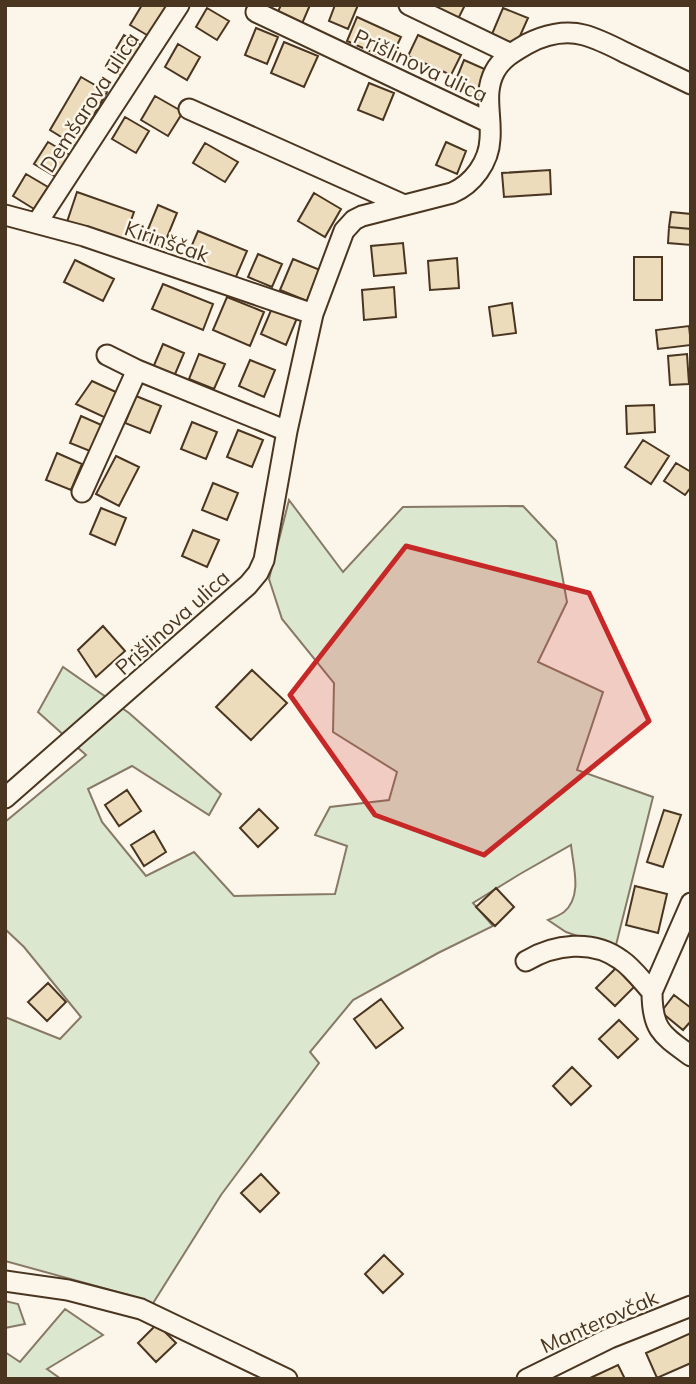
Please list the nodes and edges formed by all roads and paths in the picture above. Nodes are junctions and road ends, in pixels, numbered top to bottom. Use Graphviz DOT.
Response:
graph roads {
  1 [pos="179,5"];
  2 [pos="409,5"];
  3 [pos="256,12"];
  4 [pos="511,54"];
  5 [pos="691,84"];
  6 [pos="189,110"];
  7 [pos="490,123"];
  8 [pos="404,205"];
  9 [pos="5,215"];
  10 [pos="37,223"];
  11 [pos="313,314"];
  12 [pos="107,355"];
  13 [pos="137,370"];
  14 [pos="287,431"];
  15 [pos="82,492"];
  16 [pos="5,798"];
  17 [pos="691,903"];
  18 [pos="526,961"];
  19 [pos="652,992"];
  20 [pos="691,1056"];
  21 [pos="5,1281"];
  22 [pos="691,1306"];
  23 [pos="288,1379"];
  24 [pos="527,1379"];
  1 -- 10 [label="street, Demšarova ulica"];
  2 -- 4 [label="street"];
  3 -- 7 [label="street, Prišlinova ulica"];
  4 -- 5 [label="street, Prišlinova ulica"];
  4 -- 7 [label="street, Prišlinova ulica"];
  6 -- 8 [label="street"];
  7 -- 8 [label="street, Prišlinova ulica"];
  8 -- 11 [label="street, Prišlinova ulica"];
  9 -- 10 [label="street, Kirinščak"];
  10 -- 11 [label="street, Kirinščak"];
  11 -- 14 [label="street, Prišlinova ulica"];
  12 -- 13 [label="street"];
  13 -- 14 [label="street"];
  13 -- 15 [label="street"];
  14 -- 16 [label="street, Prišlinova ulica"];
  17 -- 19 [label="street"];
  18 -- 19 [label="street"];
  19 -- 20 [label="street"];
  21 -- 23 [label="street"];
  22 -- 24 [label="street, Manterovčak"];
}
